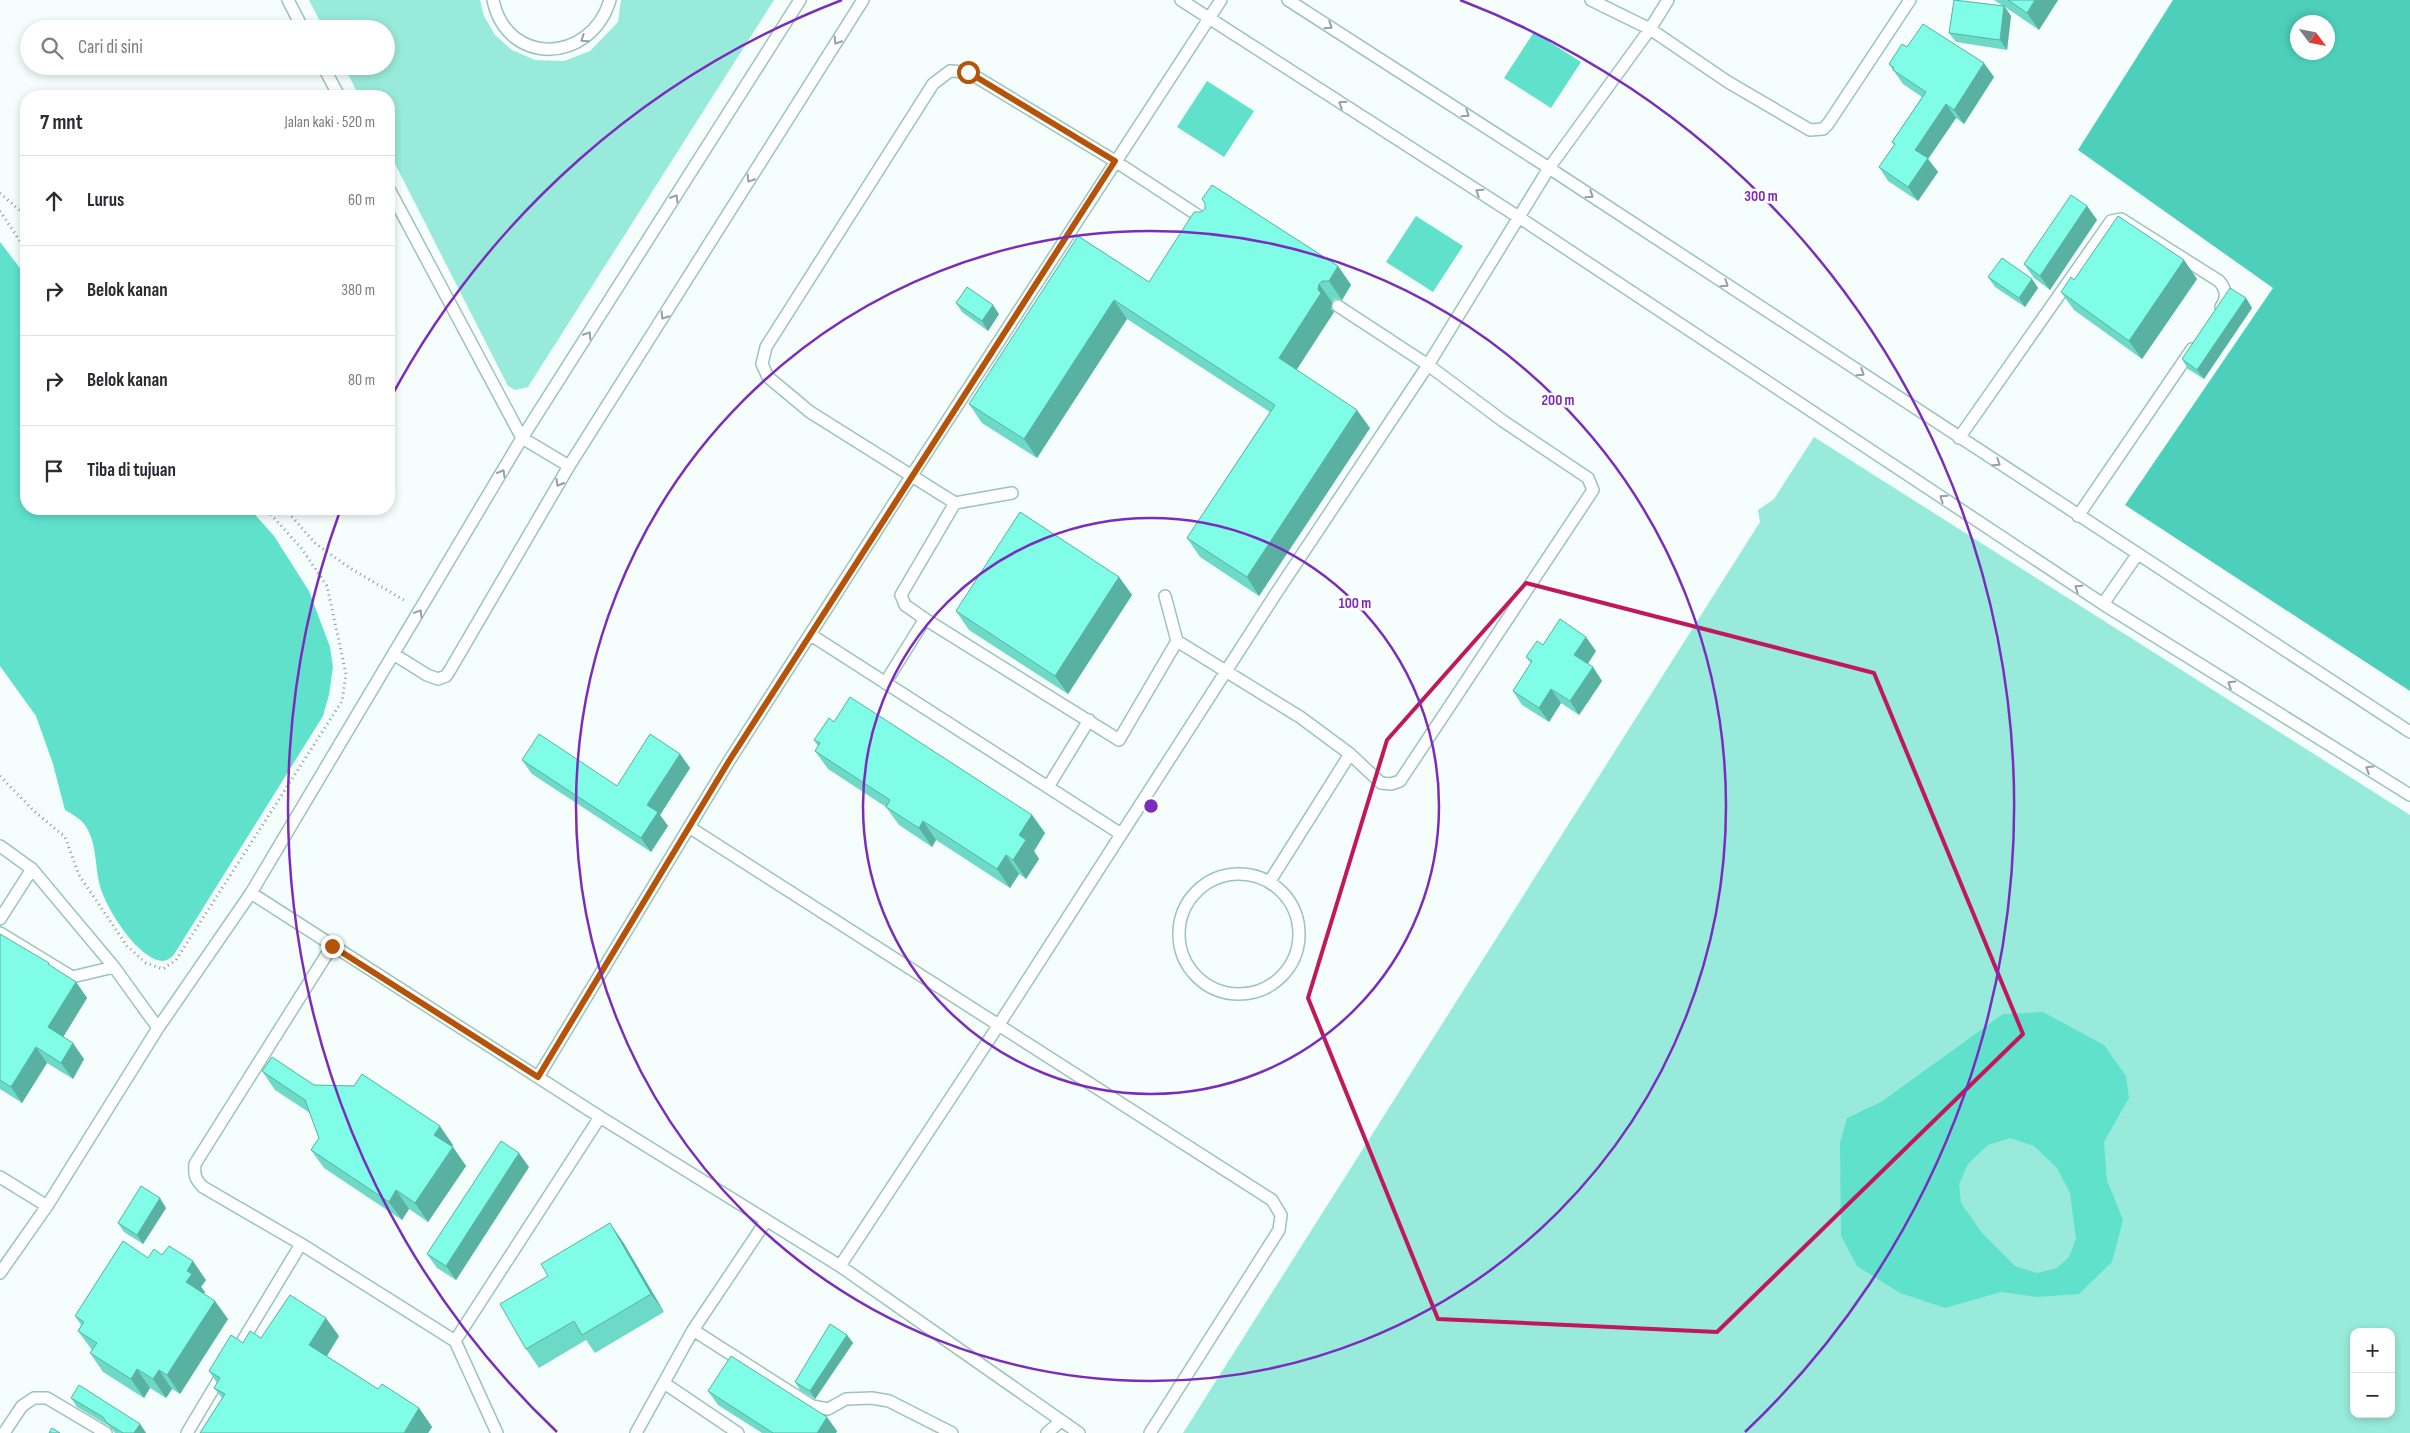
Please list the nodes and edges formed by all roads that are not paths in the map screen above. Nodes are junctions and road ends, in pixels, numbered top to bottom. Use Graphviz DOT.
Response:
graph roads {
  1 [pos="288,0"];
  2 [pos="493,0"];
  3 [pos="610,0"];
  4 [pos="800,0"];
  5 [pos="863,0"];
  6 [pos="1181,0"];
  7 [pos="1221,0"];
  8 [pos="1288,0"];
  9 [pos="1591,0"];
  10 [pos="1668,0"];
  11 [pos="1910,0"];
  12 [pos="1209,18"];
  13 [pos="298,20"];
  14 [pos="1650,29"];
  15 [pos="328,75"];
  16 [pos="336,90"];
  17 [pos="1115,161"];
  18 [pos="1549,168"];
  19 [pos="395,200"];
  20 [pos="1520,218"];
  21 [pos="1211,224"];
  22 [pos="1338,306"];
  23 [pos="2213,319"];
  24 [pos="2201,336"];
  25 [pos="1428,365"];
  26 [pos="522,438"];
  27 [pos="1959,438"];
  28 [pos="569,466"];
  29 [pos="912,475"];
  30 [pos="1012,493"];
  31 [pos="955,503"];
  32 [pos="2078,516"];
  33 [pos="2137,555"];
  34 [pos="1165,596"];
  35 [pos="2103,604"];
  36 [pos="925,619"];
  37 [pos="811,635"];
  38 [pos="1178,641"];
  39 [pos="394,655"];
  40 [pos="1226,672"];
  41 [pos="885,683"];
  42 [pos="1089,720"];
  43 [pos="2410,732"];
  44 [pos="1350,754"];
  45 [pos="1048,787"];
  46 [pos="2410,795"];
  47 [pos="689,827"];
  48 [pos="1122,834"];
  49 [pos="0,846"];
  50 [pos="32,870"];
  51 [pos="1270,881"];
  52 [pos="252,893"];
  53 [pos="0,918"];
  54 [pos="0,933"];
  55 [pos="332,946"];
  56 [pos="114,968"];
  57 [pos="998,1026"];
  58 [pos="158,1028"];
  59 [pos="538,1077"];
  60 [pos="600,1117"];
  61 [pos="0,1177"];
  62 [pos="48,1206"];
  63 [pos="766,1221"];
  64 [pos="302,1244"];
  65 [pos="840,1266"];
  66 [pos="0,1273"];
  67 [pos="693,1330"];
  68 [pos="455,1341"];
  69 [pos="664,1383"];
  70 [pos="1061,1421"];
  71 [pos="4,1433"];
  72 [pos="106,1433"];
  73 [pos="187,1433"];
  74 [pos="497,1433"];
  75 [pos="636,1433"];
  76 [pos="738,1433"];
  77 [pos="952,1433"];
  78 [pos="1048,1433"];
  79 [pos="1078,1433"];
  80 [pos="1150,1433"];
  1 -- 13 [label="lane"];
  3 -- 2 [label="lane, one-way"];
  26 -- 4 [label="lane, one-way"];
  5 -- 28 [label="lane, one-way"];
  6 -- 12 [label="lane"];
  7 -- 12 [label="lane"];
  8 -- 18 [label="lane, one-way"];
  9 -- 14 [label="lane"];
  10 -- 14 [label="lane"];
  11 -- 14 [label="lane"];
  12 -- 17 [label="lane"];
  20 -- 12 [label="lane, one-way"];
  14 -- 18 [label="lane"];
  15 -- 16 [label="lane"];
  17 -- 21 [label="lane"];
  17 -- 29 [label="lane"];
  17 -- 29 [label="lane"];
  18 -- 20 [label="lane"];
  18 -- 27 [label="lane, one-way"];
  19 -- 26 [label="lane"];
  20 -- 25 [label="lane"];
  35 -- 20 [label="lane, one-way"];
  22 -- 25 [label="lane"];
  23 -- 27 [label="lane"];
  24 -- 32 [label="lane"];
  25 -- 40 [label="lane"];
  25 -- 44 [label="lane"];
  26 -- 28 [label="lane"];
  39 -- 26 [label="lane, one-way"];
  27 -- 32 [label="lane, one-way"];
  28 -- 39 [label="lane, one-way"];
  29 -- 31 [label="lane"];
  29 -- 37 [label="lane"];
  30 -- 31 [label="lane"];
  31 -- 36 [label="lane"];
  32 -- 33 [label="lane"];
  33 -- 35 [label="lane"];
  33 -- 43 [label="lane"];
  34 -- 38 [label="lane"];
  46 -- 35 [label="lane, one-way"];
  36 -- 41 [label="lane"];
  36 -- 42 [label="lane"];
  37 -- 41 [label="lane"];
  37 -- 47 [label="lane"];
  38 -- 40 [label="lane"];
  38 -- 42 [label="lane"];
  39 -- 52 [label="lane"];
  40 -- 44 [label="lane"];
  40 -- 48 [label="lane"];
  41 -- 45 [label="lane"];
  42 -- 45 [label="lane"];
  44 -- 51 [label="lane"];
  45 -- 48 [label="lane"];
  47 -- 57 [label="lane"];
  47 -- 59 [label="lane"];
  48 -- 57 [label="lane"];
  49 -- 50 [label="lane"];
  50 -- 53 [label="lane"];
  50 -- 56 [label="lane"];
  51 -- 51 [label="lane"];
  52 -- 55 [label="lane"];
  52 -- 58 [label="lane"];
  54 -- 56 [label="lane"];
  55 -- 59 [label="lane"];
  55 -- 64 [label="lane"];
  56 -- 58 [label="lane"];
  57 -- 65 [label="lane"];
  57 -- 80 [label="lane"];
  58 -- 62 [label="lane"];
  59 -- 60 [label="lane"];
  60 -- 63 [label="lane"];
  60 -- 68 [label="lane"];
  61 -- 62 [label="lane"];
  62 -- 66 [label="lane"];
  63 -- 65 [label="lane"];
  63 -- 67 [label="lane"];
  64 -- 68 [label="lane"];
  64 -- 73 [label="lane"];
  65 -- 70 [label="lane"];
  67 -- 69 [label="lane"];
  67 -- 77 [label="lane"];
  68 -- 74 [label="lane"];
  69 -- 75 [label="lane"];
  69 -- 76 [label="lane"];
  70 -- 78 [label="lane"];
  70 -- 79 [label="lane"];
  71 -- 72 [label="lane"];
}
